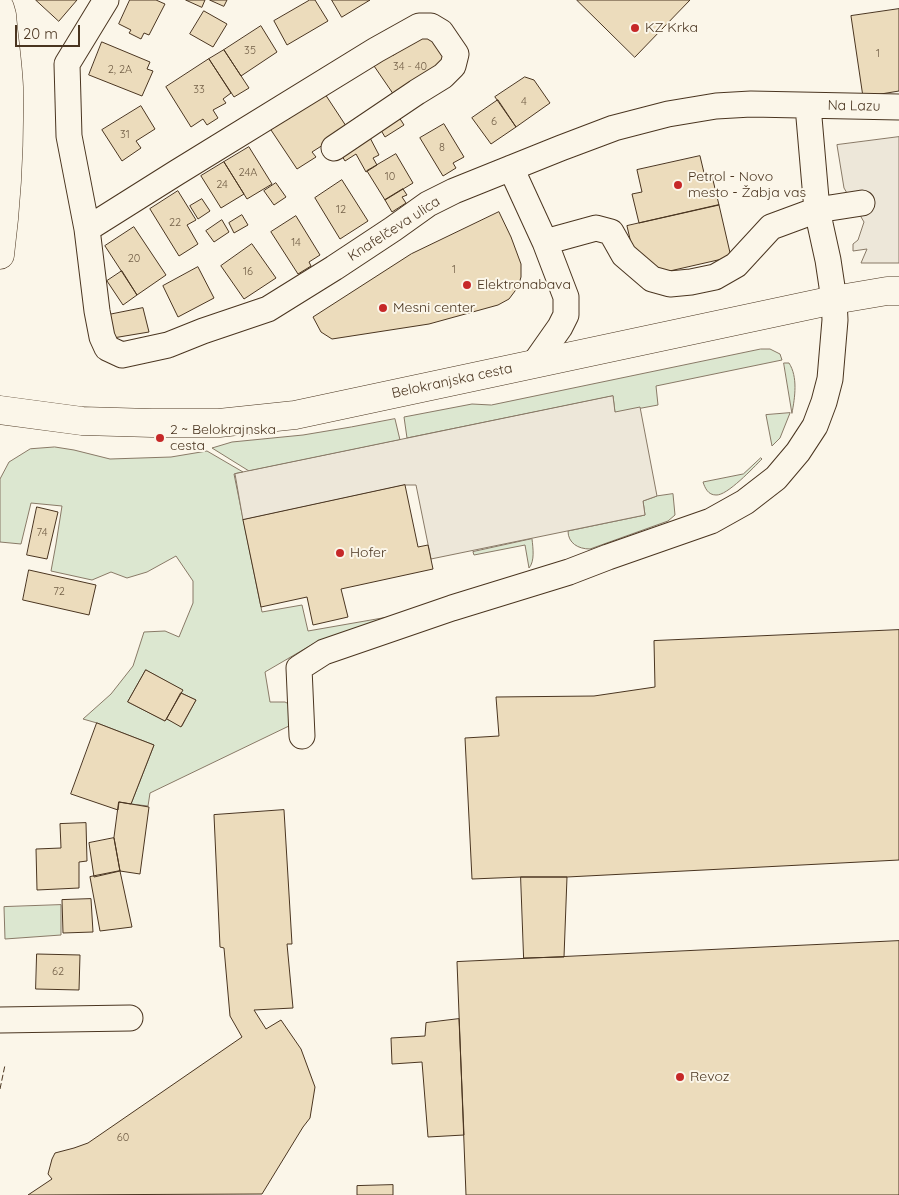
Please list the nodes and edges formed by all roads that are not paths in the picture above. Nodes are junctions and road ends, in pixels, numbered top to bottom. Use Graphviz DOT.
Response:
graph roads {
  1 [pos="106,0"];
  2 [pos="0,8"];
  3 [pos="808,106"];
  4 [pos="899,107"];
  5 [pos="4,114"];
  6 [pos="334,148"];
  7 [pos="511,168"];
  8 [pos="862,203"];
  9 [pos="817,210"];
  10 [pos="87,229"];
  11 [pos="545,242"];
  12 [pos="0,255"];
  13 [pos="899,291"];
  14 [pos="834,300"];
  15 [pos="534,364"];
  16 [pos="0,410"];
  17 [pos="302,736"];
  18 [pos="130,1018"];
  19 [pos="0,1020"];
  1 -- 10 [label="street, Knafelčeva ulica"];
  2 -- 5 [label="main road"];
  3 -- 4 [label="street, Na Lazu"];
  3 -- 7 [label="street, Knafelčeva ulica"];
  3 -- 9 [label="street"];
  5 -- 12 [label="main road"];
  6 -- 10 [label="street"];
  7 -- 10 [label="street, Knafelčeva ulica"];
  7 -- 11 [label="street"];
  8 -- 9 [label="street"];
  9 -- 11 [label="street"];
  9 -- 14 [label="street"];
  11 -- 15 [label="street"];
  13 -- 14 [label="main road, Belokranjska cesta"];
  14 -- 15 [label="main road, Belokranjska cesta"];
  14 -- 17 [label="street"];
  15 -- 16 [label="main road, Belokranjska cesta"];
  18 -- 19 [label="street"];
}
